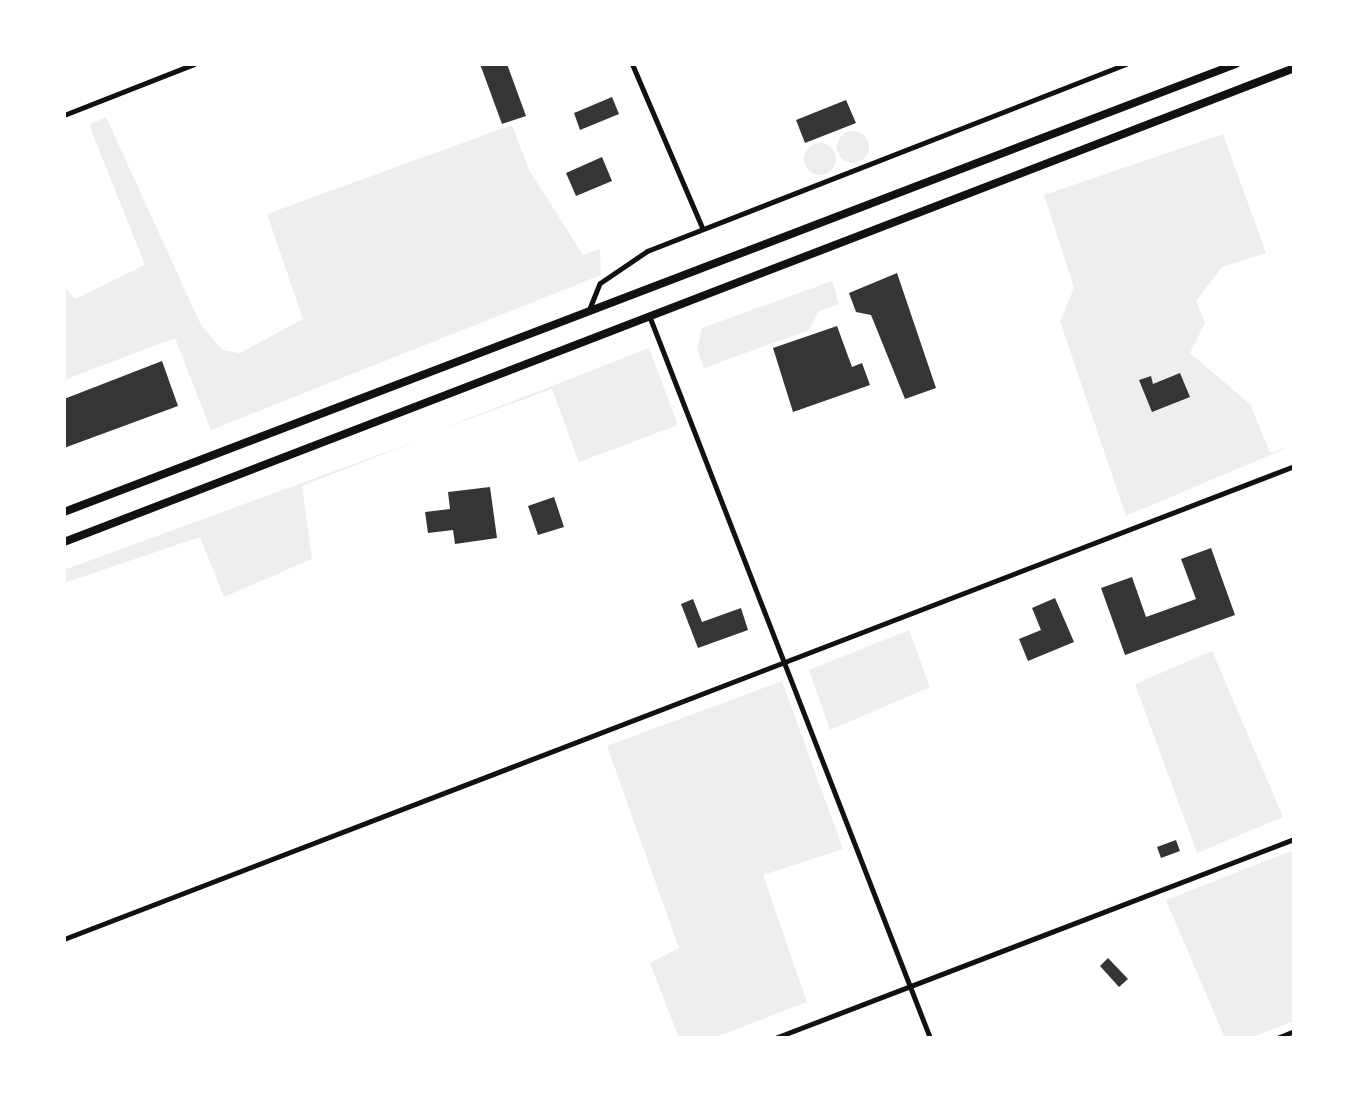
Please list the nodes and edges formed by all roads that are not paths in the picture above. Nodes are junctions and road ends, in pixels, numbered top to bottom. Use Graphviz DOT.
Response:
graph roads {
  1 [pos="194,64"];
  2 [pos="632,64"];
  3 [pos="1126,64"];
  4 [pos="1236,64"];
  5 [pos="1294,68"];
  6 [pos="64,115"];
  7 [pos="702,227"];
  8 [pos="588,313"];
  9 [pos="650,318"];
  10 [pos="1294,466"];
  11 [pos="64,512"];
  12 [pos="64,542"];
  13 [pos="783,659"];
  14 [pos="1294,839"];
  15 [pos="64,939"];
  16 [pos="911,986"];
  17 [pos="1294,1031"];
  18 [pos="775,1038"];
  19 [pos="930,1038"];
  20 [pos="1277,1038"];
  1 -- 6 [label="street"];
  2 -- 7 [label="street"];
  3 -- 7 [label="street"];
  4 -- 8 [label="main road"];
  5 -- 9 [label="main road"];
  7 -- 8 [label="street"];
  8 -- 11 [label="main road"];
  9 -- 12 [label="main road"];
  9 -- 13 [label="street"];
  10 -- 13 [label="street"];
  13 -- 15 [label="street"];
  13 -- 16 [label="street"];
  14 -- 16 [label="street"];
  16 -- 18 [label="street"];
  16 -- 19 [label="street"];
  17 -- 20 [label="street"];
}
